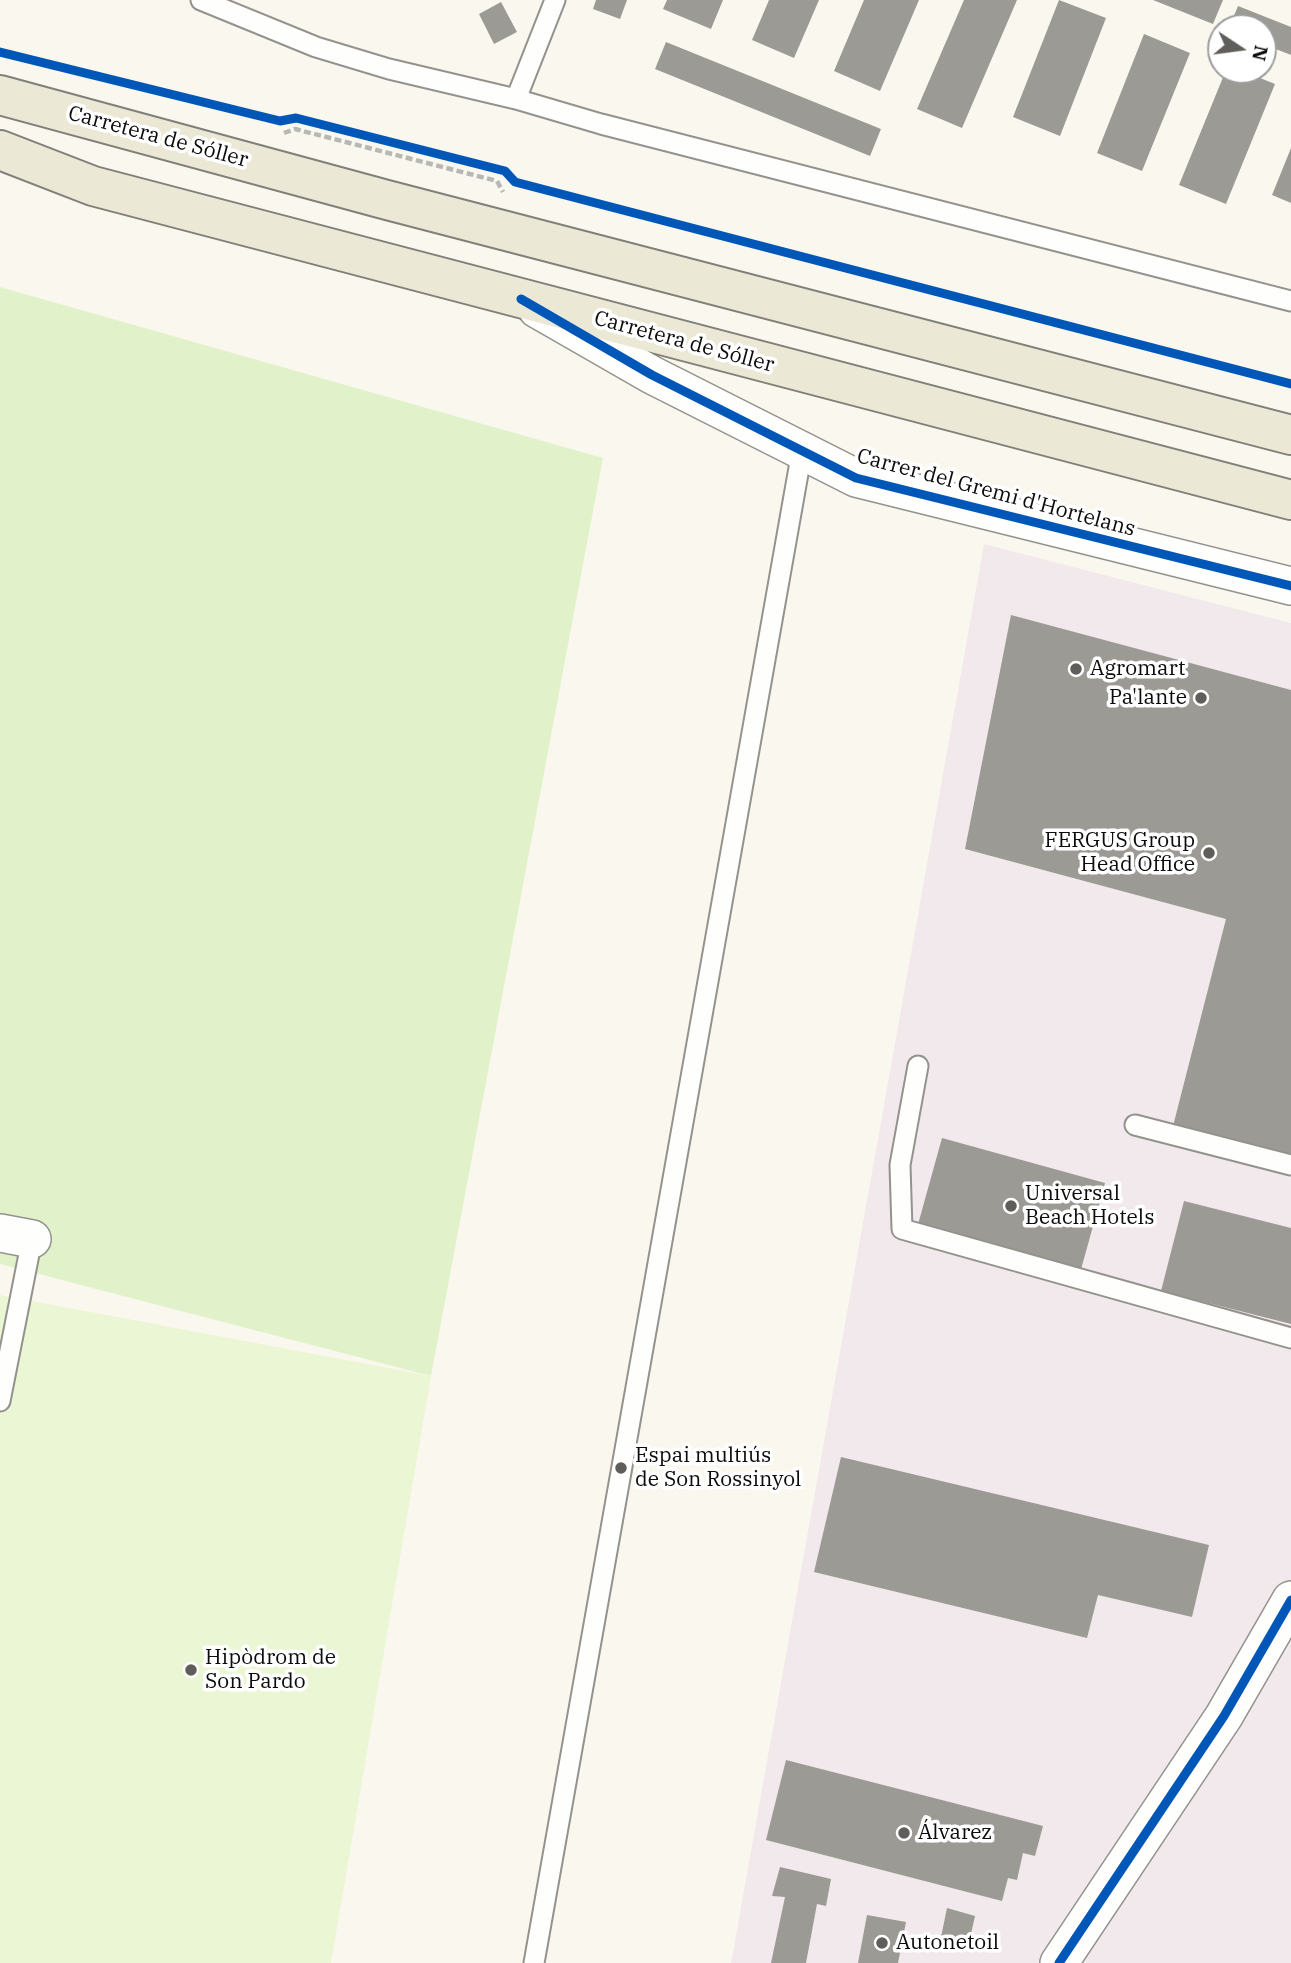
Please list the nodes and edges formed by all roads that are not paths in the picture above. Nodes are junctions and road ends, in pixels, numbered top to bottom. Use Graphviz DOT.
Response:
graph roads {
  1 [pos="201,0"];
  2 [pos="555,0"];
  3 [pos="0,95"];
  4 [pos="516,99"];
  5 [pos="0,150"];
  6 [pos="0,170"];
  7 [pos="93,186"];
  8 [pos="521,299"];
  9 [pos="1291,301"];
  10 [pos="1291,435"];
  11 [pos="802,451"];
  12 [pos="1291,500"];
  13 [pos="1291,586"];
  14 [pos="918,1066"];
  15 [pos="1135,1125"];
  16 [pos="1291,1165"];
  17 [pos="16,1236"];
  18 [pos="1291,1338"];
  19 [pos="0,1401"];
  20 [pos="1291,1600"];
  21 [pos="534,1963"];
  22 [pos="1059,1963"];
  1 -- 4 [label="lane"];
  2 -- 4 [label="lane"];
  3 -- 10 [label="main road, Carretera de Sóller"];
  4 -- 9 [label="lane"];
  5 -- 7 [label="main road, Carretera de Sóller"];
  6 -- 7 [label="main road"];
  7 -- 8 [label="main road, Carretera de Sóller"];
  8 -- 11 [label="street, Carrer del Gremi d'Hortelans"];
  8 -- 12 [label="main road, Carretera de Sóller"];
  11 -- 13 [label="street, Carrer del Gremi d'Hortelans"];
  11 -- 21 [label="lane"];
  14 -- 18 [label="lane"];
  15 -- 16 [label="lane"];
  17 -- 19 [label="lane"];
  20 -- 22 [label="street"];
}
